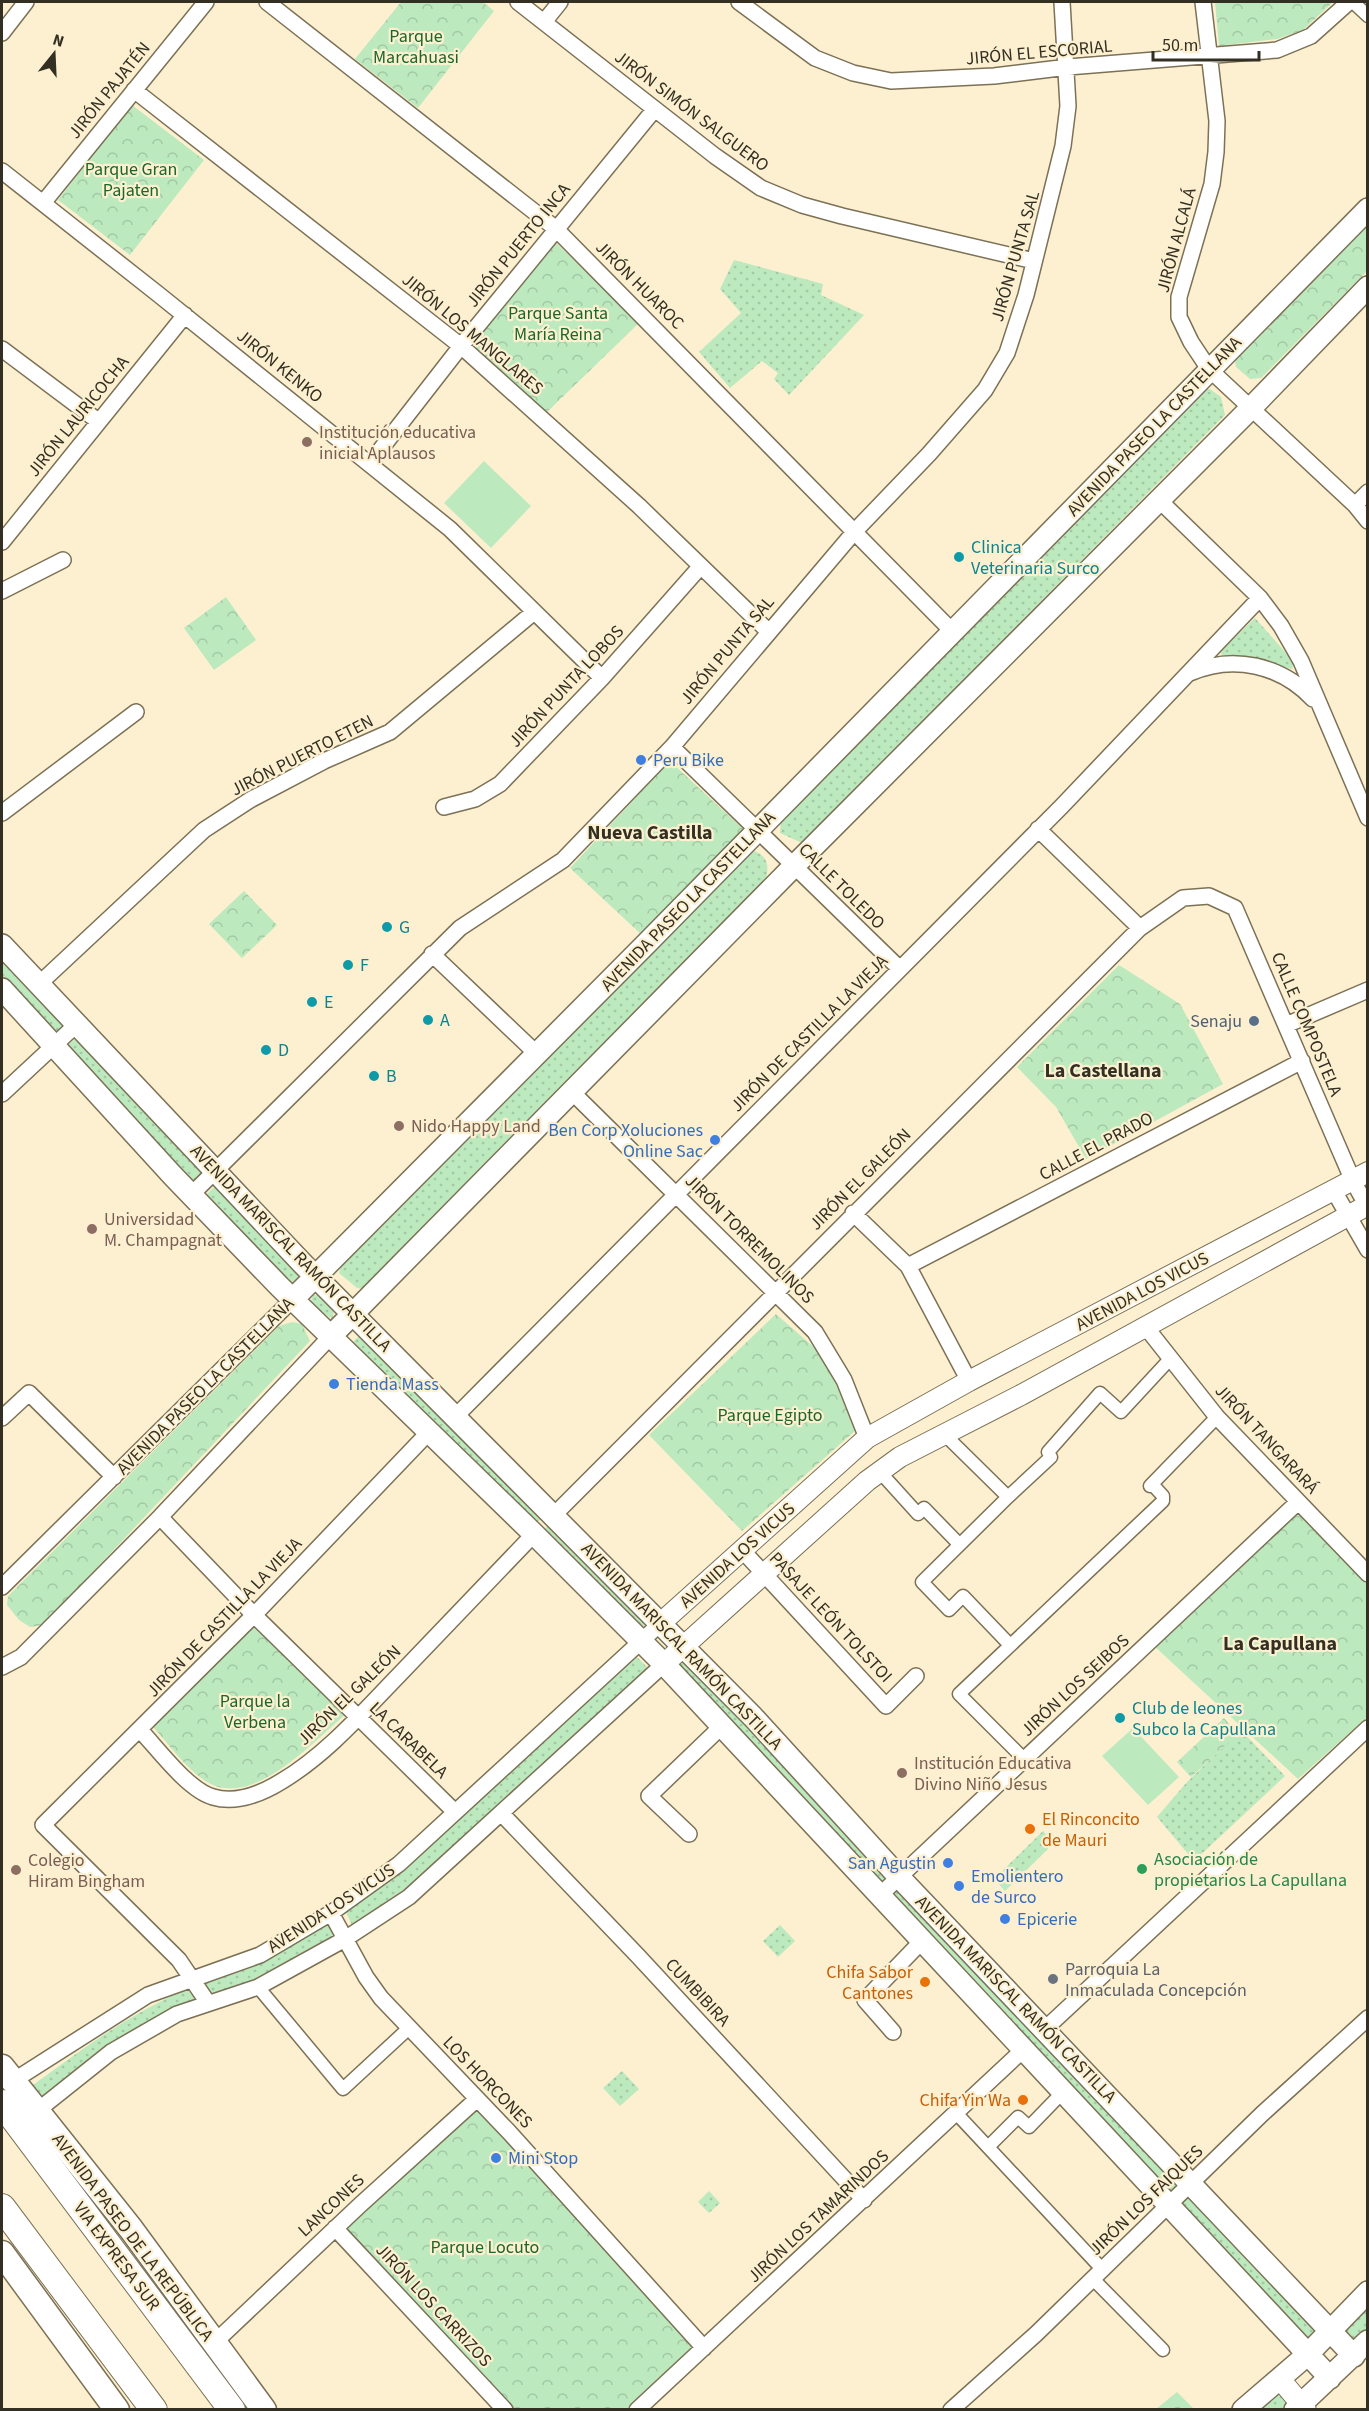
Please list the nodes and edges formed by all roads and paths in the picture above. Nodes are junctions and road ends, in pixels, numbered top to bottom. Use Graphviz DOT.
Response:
graph roads {
  1 [pos="26,2"];
  2 [pos="206,2"];
  3 [pos="267,2"];
  4 [pos="518,2"];
  5 [pos="560,2"];
  6 [pos="739,2"];
  7 [pos="1062,2"];
  8 [pos="1203,2"];
  9 [pos="1351,2"];
  10 [pos="1368,16"];
  11 [pos="544,22"];
  12 [pos="2,33"];
  13 [pos="1209,57"];
  14 [pos="1068,67"];
  15 [pos="134,90"];
  16 [pos="654,110"];
  17 [pos="2,171"];
  18 [pos="43,202"];
  19 [pos="1368,209"];
  20 [pos="555,228"];
  21 [pos="1034,261"];
  22 [pos="1368,287"];
  23 [pos="185,315"];
  24 [pos="461,346"];
  25 [pos="2,349"];
  26 [pos="1209,369"];
  27 [pos="1251,408"];
  28 [pos="98,421"];
  29 [pos="370,463"];
  30 [pos="1368,492"];
  31 [pos="1159,500"];
  32 [pos="1354,505"];
  33 [pos="1368,521"];
  34 [pos="855,531"];
  35 [pos="4,534"];
  36 [pos="63,560"];
  37 [pos="700,567"];
  38 [pos="2,591"];
  39 [pos="1260,598"];
  40 [pos="534,612"];
  41 [pos="768,632"];
  42 [pos="953,632"];
  43 [pos="1186,675"];
  44 [pos="602,678"];
  45 [pos="1317,704"];
  46 [pos="136,712"];
  47 [pos="672,747"];
  48 [pos="444,807"];
  49 [pos="2,813"];
  50 [pos="1368,818"];
  51 [pos="1038,829"];
  52 [pos="758,830"];
  53 [pos="794,866"];
  54 [pos="1209,896"];
  55 [pos="1140,928"];
  56 [pos="2,945"];
  57 [pos="432,954"];
  58 [pos="900,969"];
  59 [pos="39,984"];
  60 [pos="2,988"];
  61 [pos="1368,990"];
  62 [pos="76,1025"];
  63 [pos="1286,1025"];
  64 [pos="55,1046"];
  65 [pos="537,1054"];
  66 [pos="1302,1060"];
  67 [pos="572,1092"];
  68 [pos="2,1094"];
  69 [pos="215,1171"];
  70 [pos="1360,1177"];
  71 [pos="1334,1191"];
  72 [pos="191,1194"];
  73 [pos="677,1194"];
  74 [pos="1367,1206"];
  75 [pos="854,1213"];
  76 [pos="1348,1215"];
  77 [pos="1368,1250"];
  78 [pos="908,1266"];
  79 [pos="316,1276"];
  80 [pos="777,1292"];
  81 [pos="293,1299"];
  82 [pos="354,1314"];
  83 [pos="1145,1326"];
  84 [pos="331,1336"];
  85 [pos="1170,1359"];
  86 [pos="969,1382"];
  87 [pos="456,1416"];
  88 [pos="1217,1417"];
  89 [pos="2,1418"];
  90 [pos="429,1432"];
  91 [pos="944,1434"];
  92 [pos="867,1438"];
  93 [pos="879,1472"];
  94 [pos="114,1477"];
  95 [pos="1008,1497"];
  96 [pos="1298,1502"];
  97 [pos="554,1515"];
  98 [pos="160,1517"];
  99 [pos="534,1534"];
  100 [pos="959,1544"];
  101 [pos="742,1550"];
  102 [pos="764,1574"];
  103 [pos="1368,1574"];
  104 [pos="2,1587"];
  105 [pos="254,1615"];
  106 [pos="662,1622"];
  107 [pos="641,1640"];
  108 [pos="684,1646"];
  109 [pos="1010,1646"];
  110 [pos="664,1664"];
  111 [pos="2,1667"];
  112 [pos="916,1676"];
  113 [pos="358,1717"];
  114 [pos="722,1726"];
  115 [pos="1368,1728"];
  116 [pos="140,1730"];
  117 [pos="1024,1759"];
  118 [pos="454,1811"];
  119 [pos="501,1813"];
  120 [pos="689,1834"];
  121 [pos="900,1877"];
  122 [pos="879,1896"];
  123 [pos="331,1913"];
  124 [pos="345,1939"];
  125 [pos="921,1942"];
  126 [pos="192,1979"];
  127 [pos="258,1987"];
  128 [pos="208,2003"];
  129 [pos="1368,2018"];
  130 [pos="409,2028"];
  131 [pos="1045,2029"];
  132 [pos="893,2032"];
  133 [pos="1023,2050"];
  134 [pos="5,2083"];
  135 [pos="1063,2092"];
  136 [pos="477,2099"];
  137 [pos="37,2111"];
  138 [pos="957,2114"];
  139 [pos="988,2147"];
  140 [pos="1192,2183"];
  141 [pos="864,2200"];
  142 [pos="2,2207"];
  143 [pos="1168,2207"];
  144 [pos="335,2228"];
  145 [pos="2,2253"];
  146 [pos="1098,2274"];
  147 [pos="1368,2292"];
  148 [pos="1330,2332"];
  149 [pos="214,2343"];
  150 [pos="705,2348"];
  151 [pos="1361,2349"];
  152 [pos="1163,2350"];
  153 [pos="1307,2355"];
  154 [pos="1330,2378"];
  155 [pos="1280,2379"];
  156 [pos="1301,2408"];
  157 [pos="117,2409"];
  158 [pos="154,2409"];
  159 [pos="232,2409"];
  160 [pos="264,2409"];
  161 [pos="505,2409"];
  162 [pos="637,2409"];
  163 [pos="951,2409"];
  164 [pos="1243,2409"];
  1 -- 12 [label="street"];
  2 -- 15 [label="street, JIRÓN PAJATÉN"];
  3 -- 20 [label="street, JIRÓN HUAROC"];
  4 -- 11 [label="street, JIRÓN SIMÓN SALGUERO"];
  5 -- 11 [label="street"];
  6 -- 14 [label="street, JIRÓN EL ESCORIAL"];
  7 -- 14 [label="street, JIRÓN PUNTA SAL"];
  8 -- 13 [label="street, JIRÓN ALCALÁ"];
  9 -- 10 [label="street"];
  9 -- 13 [label="street, JIRÓN EL ESCORIAL"];
  11 -- 16 [label="street, JIRÓN SIMÓN SALGUERO"];
  13 -- 14 [label="street, JIRÓN EL ESCORIAL"];
  13 -- 26 [label="street, JIRÓN ALCALÁ"];
  14 -- 21 [label="street, JIRÓN PUNTA SAL"];
  15 -- 18 [label="street, JIRÓN PAJATÉN"];
  15 -- 24 [label="street, JIRÓN LOS MANGLARES"];
  16 -- 20 [label="street, JIRÓN PUERTO INCA"];
  16 -- 21 [label="street, JIRÓN SIMÓN SALGUERO"];
  17 -- 18 [label="street, JIRÓN KENKO"];
  18 -- 23 [label="street, JIRÓN KENKO"];
  19 -- 26 [label="main road, AVENIDA PASEO LA CASTELLANA"];
  20 -- 24 [label="street, JIRÓN PUERTO INCA"];
  20 -- 34 [label="street, JIRÓN HUAROC"];
  21 -- 34 [label="street, JIRÓN PUNTA SAL"];
  22 -- 27 [label="main road"];
  23 -- 28 [label="street, JIRÓN LAURICOCHA"];
  23 -- 29 [label="street, JIRÓN KENKO"];
  24 -- 29 [label="street, JIRÓN PUERTO INCA"];
  24 -- 37 [label="street, JIRÓN LOS MANGLARES"];
  25 -- 28 [label="street"];
  26 -- 27 [label="street, JIRÓN ALCALÁ"];
  26 -- 42 [label="main road, AVENIDA PASEO LA CASTELLANA"];
  27 -- 31 [label="main road"];
  27 -- 32 [label="street, JIRÓN ALCALÁ"];
  28 -- 35 [label="street, JIRÓN LAURICOCHA"];
  29 -- 40 [label="street, JIRÓN KENKO"];
  30 -- 32 [label="street"];
  31 -- 39 [label="street"];
  31 -- 53 [label="main road"];
  32 -- 33 [label="street, JIRÓN ALCALÁ"];
  34 -- 41 [label="street, JIRÓN PUNTA SAL"];
  34 -- 42 [label="street, JIRÓN HUAROC"];
  36 -- 38 [label="street"];
  37 -- 41 [label="street, JIRÓN LOS MANGLARES"];
  37 -- 44 [label="street, JIRÓN PUNTA LOBOS"];
  39 -- 43 [label="street, JIRÓN DE CASTILLA LA VIEJA"];
  39 -- 45 [label="street"];
  40 -- 44 [label="street, JIRÓN KENKO"];
  40 -- 59 [label="street, JIRÓN PUERTO ETEN"];
  41 -- 47 [label="street, JIRÓN PUNTA SAL"];
  42 -- 52 [label="main road, AVENIDA PASEO LA CASTELLANA"];
  43 -- 45 [label="street, JIRÓN DE CASTILLA LA VIEJA"];
  43 -- 51 [label="street, JIRÓN DE CASTILLA LA VIEJA"];
  44 -- 48 [label="street, JIRÓN PUNTA LOBOS"];
  45 -- 50 [label="street"];
  46 -- 49 [label="street"];
  47 -- 52 [label="street, CALLE TOLEDO"];
  47 -- 57 [label="street, JIRÓN PUNTA SAL"];
  51 -- 55 [label="street"];
  51 -- 58 [label="street, JIRÓN DE CASTILLA LA VIEJA"];
  52 -- 53 [label="street, CALLE TOLEDO"];
  52 -- 65 [label="main road, AVENIDA PASEO LA CASTELLANA"];
  53 -- 58 [label="street, CALLE TOLEDO"];
  53 -- 67 [label="main road"];
  54 -- 55 [label="street, JIRÓN EL GALEÓN"];
  54 -- 63 [label="street, CALLE COMPOSTELA"];
  55 -- 75 [label="street, JIRÓN EL GALEÓN"];
  56 -- 59 [label="main road, AVENIDA MARISCAL RAMÓN CASTILLA"];
  57 -- 65 [label="street"];
  57 -- 69 [label="street, JIRÓN PUNTA SAL"];
  58 -- 73 [label="street, JIRÓN DE CASTILLA LA VIEJA"];
  59 -- 62 [label="main road, AVENIDA MARISCAL RAMÓN CASTILLA"];
  60 -- 64 [label="main road, AVENIDA MARISCAL RAMÓN CASTILLA"];
  61 -- 63 [label="street"];
  62 -- 64 [label="street"];
  62 -- 69 [label="main road, AVENIDA MARISCAL RAMÓN CASTILLA"];
  63 -- 66 [label="street, CALLE COMPOSTELA"];
  64 -- 68 [label="street"];
  64 -- 72 [label="main road, AVENIDA MARISCAL RAMÓN CASTILLA"];
  65 -- 79 [label="main road, AVENIDA PASEO LA CASTELLANA"];
  66 -- 70 [label="street, CALLE COMPOSTELA"];
  66 -- 78 [label="street, CALLE EL PRADO"];
  67 -- 73 [label="street, JIRÓN TORREMOLINOS"];
  67 -- 82 [label="main road"];
  69 -- 72 [label="street, JIRÓN PUNTA SAL"];
  69 -- 79 [label="main road, AVENIDA MARISCAL RAMÓN CASTILLA"];
  70 -- 71 [label="street, AVENIDA LOS VICUS"];
  70 -- 74 [label="street, AVENIDA LOS VICUS"];
  71 -- 76 [label="street"];
  71 -- 86 [label="street, AVENIDA LOS VICUS"];
  72 -- 81 [label="main road, AVENIDA MARISCAL RAMÓN CASTILLA"];
  73 -- 80 [label="street, JIRÓN TORREMOLINOS"];
  73 -- 87 [label="street, JIRÓN DE CASTILLA LA VIEJA"];
  74 -- 76 [label="street, AVENIDA LOS VICUS"];
  75 -- 78 [label="street"];
  75 -- 80 [label="street, JIRÓN EL GALEÓN"];
  76 -- 77 [label="street"];
  76 -- 83 [label="street, AVENIDA LOS VICUS"];
  78 -- 86 [label="street"];
  79 -- 81 [label="main road, AVENIDA PASEO LA CASTELLANA"];
  79 -- 82 [label="main road, AVENIDA MARISCAL RAMÓN CASTILLA"];
  80 -- 92 [label="street, JIRÓN TORREMOLINOS"];
  80 -- 97 [label="street, JIRÓN EL GALEÓN"];
  81 -- 84 [label="main road, AVENIDA MARISCAL RAMÓN CASTILLA"];
  81 -- 94 [label="street, AVENIDA PASEO LA CASTELLANA"];
  82 -- 84 [label="main road"];
  82 -- 87 [label="main road, AVENIDA MARISCAL RAMÓN CASTILLA"];
  83 -- 85 [label="street, JIRÓN TANGARARÁ"];
  83 -- 91 [label="street, AVENIDA LOS VICUS"];
  84 -- 90 [label="main road, AVENIDA MARISCAL RAMÓN CASTILLA"];
  84 -- 98 [label="street"];
  85 -- 88 [label="street, JIRÓN TANGARARÁ"];
  85 -- 95 [label="street"];
  86 -- 92 [label="street, AVENIDA LOS VICUS"];
  87 -- 97 [label="main road, AVENIDA MARISCAL RAMÓN CASTILLA"];
  88 -- 96 [label="street, JIRÓN TANGARARÁ"];
  88 -- 109 [label="street"];
  89 -- 94 [label="street"];
  90 -- 99 [label="main road, AVENIDA MARISCAL RAMÓN CASTILLA"];
  90 -- 105 [label="street, JIRÓN DE CASTILLA LA VIEJA"];
  91 -- 93 [label="street, AVENIDA LOS VICUS"];
  91 -- 95 [label="street"];
  92 -- 101 [label="street, AVENIDA LOS VICUS"];
  93 -- 100 [label="street"];
  93 -- 102 [label="street, AVENIDA LOS VICUS"];
  94 -- 104 [label="street, AVENIDA PASEO LA CASTELLANA"];
  95 -- 100 [label="street"];
  96 -- 103 [label="street, JIRÓN TANGARARÁ"];
  96 -- 117 [label="street, JIRÓN LOS SEIBOS"];
  97 -- 106 [label="main road, AVENIDA MARISCAL RAMÓN CASTILLA"];
  98 -- 105 [label="street, LA CARABELA"];
  98 -- 111 [label="street"];
  99 -- 107 [label="main road, AVENIDA MARISCAL RAMÓN CASTILLA"];
  99 -- 113 [label="street, JIRÓN EL GALEÓN"];
  100 -- 109 [label="street"];
  101 -- 102 [label="street, PASAJE LEÓN TOLSTOI"];
  101 -- 106 [label="street, AVENIDA LOS VICUS"];
  102 -- 108 [label="street, AVENIDA LOS VICUS"];
  102 -- 112 [label="street, PASAJE LEÓN TOLSTOI"];
  105 -- 113 [label="street, LA CARABELA"];
  105 -- 116 [label="street, JIRÓN DE CASTILLA LA VIEJA"];
  106 -- 107 [label="street, AVENIDA LOS VICUS"];
  106 -- 108 [label="main road, AVENIDA MARISCAL RAMÓN CASTILLA"];
  107 -- 110 [label="main road, AVENIDA MARISCAL RAMÓN CASTILLA"];
  107 -- 118 [label="street, AVENIDA LOS VICUS"];
  108 -- 110 [label="street, AVENIDA LOS VICUS"];
  108 -- 121 [label="main road, AVENIDA MARISCAL RAMÓN CASTILLA"];
  109 -- 117 [label="street"];
  110 -- 114 [label="main road, AVENIDA MARISCAL RAMÓN CASTILLA"];
  110 -- 119 [label="street, AVENIDA LOS VICUS"];
  113 -- 116 [label="street, JIRÓN EL GALEÓN"];
  113 -- 118 [label="street, LA CARABELA"];
  114 -- 120 [label="street"];
  114 -- 122 [label="main road, AVENIDA MARISCAL RAMÓN CASTILLA"];
  115 -- 131 [label="street"];
  116 -- 126 [label="street, JIRÓN DE CASTILLA LA VIEJA"];
  117 -- 121 [label="street, JIRÓN LOS SEIBOS"];
  118 -- 123 [label="street, AVENIDA LOS VICUS"];
  119 -- 124 [label="street, AVENIDA LOS VICUS"];
  119 -- 141 [label="street, CUMBIBIRA"];
  121 -- 122 [label="street, JIRÓN LOS SEIBOS"];
  121 -- 131 [label="main road, AVENIDA MARISCAL RAMÓN CASTILLA"];
  122 -- 125 [label="main road, AVENIDA MARISCAL RAMÓN CASTILLA"];
  123 -- 124 [label="street, LOS HORCONES"];
  123 -- 126 [label="street, AVENIDA LOS VICUS"];
  124 -- 127 [label="street, AVENIDA LOS VICUS"];
  124 -- 130 [label="street, LOS HORCONES"];
  125 -- 132 [label="street"];
  125 -- 133 [label="main road, AVENIDA MARISCAL RAMÓN CASTILLA"];
  126 -- 128 [label="street"];
  126 -- 134 [label="street, AVENIDA LOS VICUS"];
  127 -- 128 [label="street, AVENIDA LOS VICUS"];
  127 -- 130 [label="street"];
  128 -- 137 [label="street, AVENIDA LOS VICUS"];
  129 -- 140 [label="street, JIRÓN LOS FAIQUES"];
  130 -- 136 [label="street, LOS HORCONES"];
  131 -- 140 [label="main road, AVENIDA MARISCAL RAMÓN CASTILLA"];
  133 -- 135 [label="main road, AVENIDA MARISCAL RAMÓN CASTILLA"];
  133 -- 138 [label="street, JIRÓN LOS TAMARINDOS"];
  134 -- 137 [label="main road, AVENIDA PASEO DE LA REPÚBLICA"];
  134 -- 159 [label="highway, VIA EXPRESA SUR"];
  135 -- 139 [label="street"];
  135 -- 143 [label="main road, AVENIDA MARISCAL RAMÓN CASTILLA"];
  136 -- 144 [label="street, LANCONES"];
  136 -- 150 [label="street, LOS HORCONES"];
  137 -- 149 [label="main road, AVENIDA PASEO DE LA REPÚBLICA"];
  138 -- 139 [label="street"];
  138 -- 141 [label="street, JIRÓN LOS TAMARINDOS"];
  139 -- 146 [label="street"];
  140 -- 143 [label="street, JIRÓN LOS FAIQUES"];
  140 -- 148 [label="main road, AVENIDA MARISCAL RAMÓN CASTILLA"];
  141 -- 150 [label="street, JIRÓN LOS TAMARINDOS"];
  142 -- 158 [label="highway"];
  143 -- 146 [label="street, JIRÓN LOS FAIQUES"];
  143 -- 153 [label="main road, AVENIDA MARISCAL RAMÓN CASTILLA"];
  144 -- 149 [label="street, LANCONES"];
  144 -- 161 [label="street, JIRÓN LOS CARRIZOS"];
  145 -- 157 [label="main road"];
  146 -- 152 [label="street"];
  146 -- 163 [label="street, JIRÓN LOS FAIQUES"];
  147 -- 148 [label="main road"];
  148 -- 151 [label="main road, AVENIDA MARISCAL RAMÓN CASTILLA"];
  148 -- 153 [label="main road"];
  149 -- 160 [label="main road, AVENIDA PASEO DE LA REPÚBLICA"];
  150 -- 162 [label="street, JIRÓN LOS TAMARINDOS"];
  151 -- 154 [label="main road"];
  153 -- 154 [label="main road, AVENIDA MARISCAL RAMÓN CASTILLA"];
  153 -- 155 [label="main road"];
  154 -- 156 [label="main road"];
  155 -- 156 [label="street"];
  155 -- 164 [label="main road"];
}
